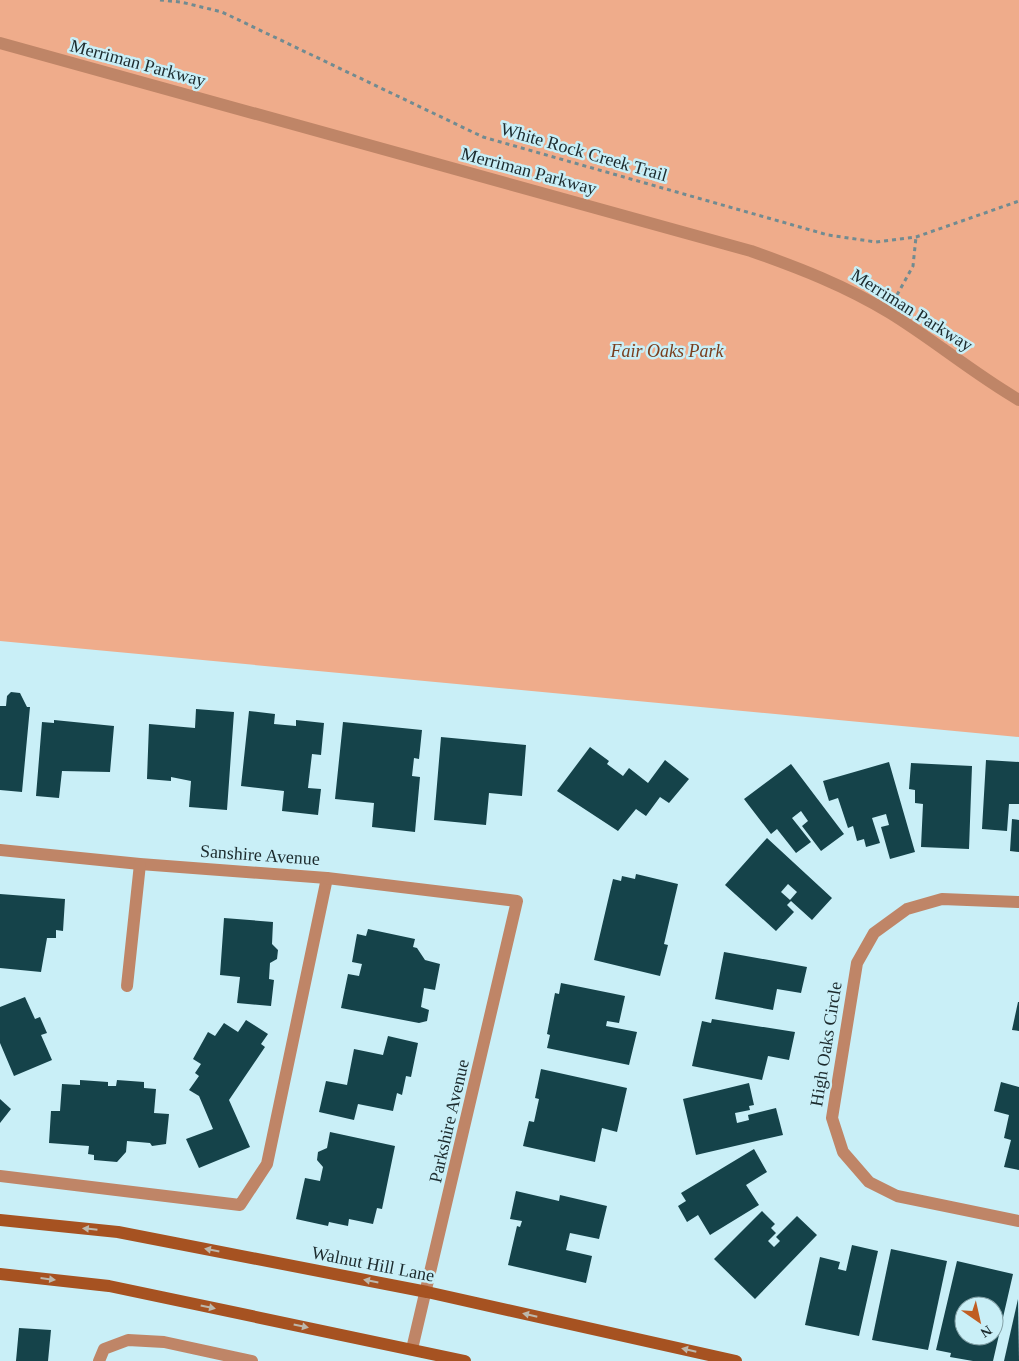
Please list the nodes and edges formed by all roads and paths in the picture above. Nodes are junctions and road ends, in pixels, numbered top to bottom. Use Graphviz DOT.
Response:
graph roads {
  1 [pos="160,0"];
  2 [pos="0,43"];
  3 [pos="1019,201"];
  4 [pos="916,237"];
  5 [pos="888,312"];
  6 [pos="1019,400"];
  7 [pos="0,850"];
  8 [pos="140,864"];
  9 [pos="327,878"];
  10 [pos="517,901"];
  11 [pos="1019,902"];
  12 [pos="127,986"];
  13 [pos="0,1176"];
  14 [pos="0,1220"];
  15 [pos="1019,1221"];
  16 [pos="0,1274"];
  17 [pos="427,1292"];
  18 [pos="412,1349"];
  19 [pos="100,1361"];
  20 [pos="252,1361"];
  21 [pos="465,1361"];
  22 [pos="736,1361"];
  1 -- 4 [label="path, White Rock Creek Trail"];
  2 -- 5 [label="street, Merriman Parkway"];
  3 -- 4 [label="path, White Rock Creek Trail"];
  4 -- 5 [label="path"];
  5 -- 6 [label="street, Merriman Parkway"];
  7 -- 8 [label="street, Sanshire Avenue"];
  8 -- 9 [label="street, Sanshire Avenue"];
  8 -- 12 [label="street"];
  9 -- 10 [label="street, Sanshire Avenue"];
  9 -- 13 [label="street"];
  10 -- 17 [label="street, Parkshire Avenue"];
  11 -- 15 [label="street, High Oaks Circle"];
  17 -- 14 [label="main road, Walnut Hill Lane, one-way"];
  16 -- 18 [label="main road, one-way"];
  17 -- 18 [label="street, Parkshire Avenue"];
  22 -- 17 [label="main road, Walnut Hill Lane, one-way"];
  18 -- 21 [label="main road"];
  19 -- 20 [label="street"];
}
